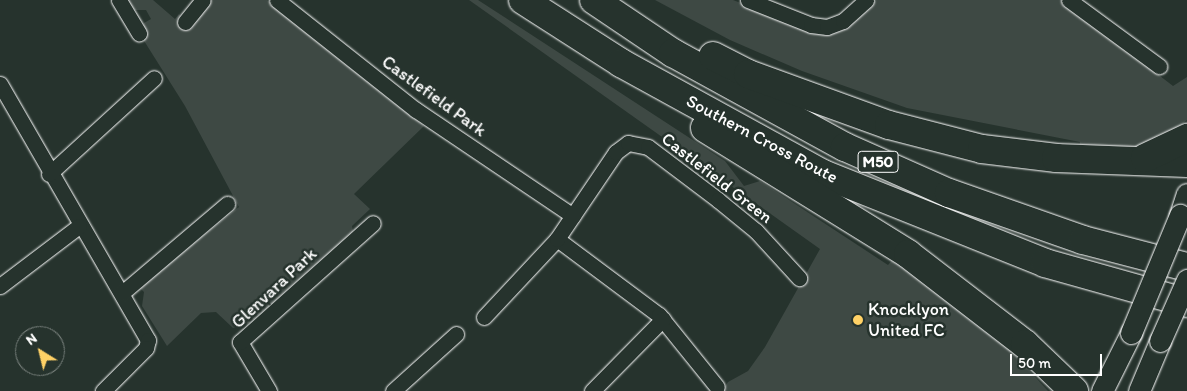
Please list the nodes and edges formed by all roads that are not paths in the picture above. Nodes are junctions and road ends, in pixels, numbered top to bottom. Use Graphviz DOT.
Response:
graph roads {
  1 [pos="119,0"];
  2 [pos="203,0"];
  3 [pos="277,0"];
  4 [pos="523,0"];
  5 [pos="594,0"];
  6 [pos="607,0"];
  7 [pos="748,0"];
  8 [pos="866,0"];
  9 [pos="1069,0"];
  10 [pos="185,22"];
  11 [pos="139,33"];
  12 [pos="621,64"];
  13 [pos="1159,66"];
  14 [pos="154,78"];
  15 [pos="0,84"];
  16 [pos="5,111"];
  17 [pos="1187,138"];
  18 [pos="1134,162"];
  19 [pos="1187,163"];
  20 [pos="49,174"];
  21 [pos="1187,194"];
  22 [pos="227,204"];
  23 [pos="573,216"];
  24 [pos="373,223"];
  25 [pos="80,226"];
  26 [pos="557,239"];
  27 [pos="1187,267"];
  28 [pos="799,278"];
  29 [pos="1187,280"];
  30 [pos="0,286"];
  31 [pos="122,293"];
  32 [pos="1187,303"];
  33 [pos="484,317"];
  34 [pos="663,319"];
  35 [pos="456,334"];
  36 [pos="1042,363"];
  37 [pos="717,387"];
  38 [pos="103,391"];
  39 [pos="269,391"];
  40 [pos="393,391"];
  41 [pos="592,391"];
  42 [pos="1057,391"];
  43 [pos="1074,391"];
  44 [pos="1102,391"];
  45 [pos="1139,391"];
  1 -- 11 [label="street"];
  2 -- 10 [label="street"];
  3 -- 23 [label="street, Castlefield Park"];
  4 -- 12 [label="highway, Southern Cross Route / M50"];
  5 -- 27 [label="highway, Southern Cross Route / M50"];
  6 -- 18 [label="highway, M50"];
  7 -- 8 [label="street"];
  9 -- 13 [label="street"];
  12 -- 32 [label="highway, Southern Cross Route / M50"];
  12 -- 36 [label="highway, M50"];
  14 -- 20 [label="street"];
  15 -- 16 [label="street"];
  16 -- 20 [label="street"];
  17 -- 18 [label="highway, M50"];
  18 -- 19 [label="highway, M50"];
  20 -- 25 [label="street"];
  21 -- 44 [label="main road, bridge"];
  22 -- 31 [label="street"];
  23 -- 26 [label="street, Castlefield Green"];
  23 -- 28 [label="street, Castlefield Green"];
  24 -- 39 [label="street, Glenvara Park"];
  25 -- 30 [label="street"];
  25 -- 31 [label="street"];
  26 -- 33 [label="street, Castlefield Green"];
  26 -- 34 [label="street"];
  29 -- 45 [label="main road, bridge"];
  31 -- 38 [label="street"];
  34 -- 37 [label="street"];
  34 -- 41 [label="street"];
  35 -- 40 [label="street"];
  36 -- 42 [label="highway, M50"];
  36 -- 43 [label="highway, M50"];
}
